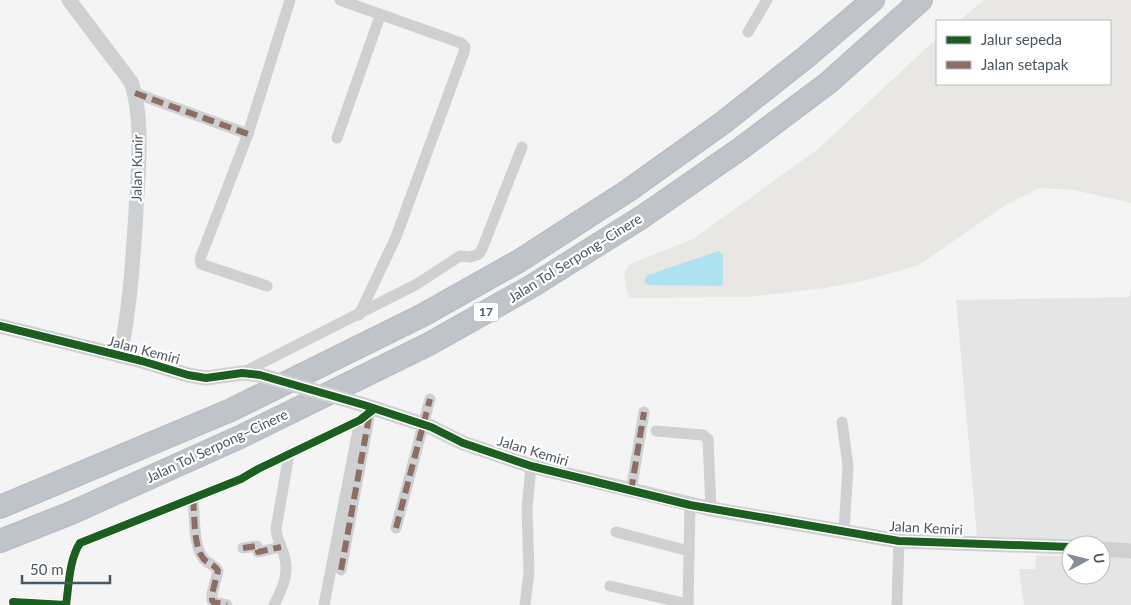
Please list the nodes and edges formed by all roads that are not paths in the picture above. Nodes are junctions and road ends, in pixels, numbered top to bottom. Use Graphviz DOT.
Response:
graph roads {
  1 [pos="69,0"];
  2 [pos="290,0"];
  3 [pos="340,0"];
  4 [pos="767,0"];
  5 [pos="873,0"];
  6 [pos="922,0"];
  7 [pos="380,16"];
  8 [pos="748,32"];
  9 [pos="135,93"];
  10 [pos="248,134"];
  11 [pos="337,138"];
  12 [pos="522,147"];
  13 [pos="267,286"];
  14 [pos="359,315"];
  15 [pos="0,326"];
  16 [pos="120,356"];
  17 [pos="242,373"];
  18 [pos="430,399"];
  19 [pos="367,411"];
  20 [pos="644,412"];
  21 [pos="842,422"];
  22 [pos="423,425"];
  23 [pos="656,431"];
  24 [pos="289,454"];
  25 [pos="531,466"];
  26 [pos="631,490"];
  27 [pos="193,499"];
  28 [pos="690,505"];
  29 [pos="0,507"];
  30 [pos="711,509"];
  31 [pos="396,528"];
  32 [pos="844,531"];
  33 [pos="616,532"];
  34 [pos="0,541"];
  35 [pos="899,541"];
  36 [pos="281,547"];
  37 [pos="1061,547"];
  38 [pos="243,548"];
  39 [pos="1111,549"];
  40 [pos="1131,550"];
  41 [pos="689,551"];
  42 [pos="341,570"];
  43 [pos="610,586"];
  44 [pos="13,602"];
  45 [pos="688,604"];
  46 [pos="226,605"];
  47 [pos="274,605"];
  48 [pos="324,605"];
  49 [pos="525,605"];
  50 [pos="897,605"];
  1 -- 9 [label="street, Jalan Kunir"];
  2 -- 10 [label="street"];
  3 -- 7 [label="street"];
  4 -- 8 [label="street"];
  5 -- 29 [label="highway, Jalan Tol Serpong–Cinere / 17"];
  6 -- 34 [label="highway, Jalan Tol Serpong–Cinere / 17"];
  7 -- 11 [label="street"];
  7 -- 14 [label="street"];
  9 -- 10 [label="street"];
  9 -- 16 [label="street, Jalan Kunir"];
  10 -- 13 [label="street"];
  12 -- 14 [label="street"];
  14 -- 17 [label="street"];
  15 -- 16 [label="street, Jalan Kemiri"];
  16 -- 17 [label="street, Jalan Kemiri"];
  17 -- 19 [label="street, Jalan Kemiri, bridge"];
  18 -- 22 [label="street"];
  19 -- 22 [label="street, Jalan Kemiri"];
  19 -- 24 [label="street"];
  19 -- 42 [label="street"];
  19 -- 48 [label="street"];
  20 -- 26 [label="street"];
  21 -- 32 [label="street"];
  22 -- 25 [label="street, Jalan Kemiri"];
  22 -- 31 [label="street"];
  23 -- 30 [label="street"];
  24 -- 27 [label="street"];
  24 -- 36 [label="street"];
  25 -- 26 [label="street, Jalan Kemiri"];
  25 -- 49 [label="street"];
  26 -- 28 [label="street, Jalan Kemiri"];
  27 -- 44 [label="street"];
  27 -- 46 [label="street"];
  28 -- 30 [label="street, Jalan Kemiri"];
  28 -- 41 [label="street"];
  30 -- 32 [label="street, Jalan Kemiri"];
  32 -- 35 [label="street, Jalan Kemiri"];
  33 -- 41 [label="street"];
  35 -- 37 [label="street, Jalan Kemiri"];
  35 -- 50 [label="street"];
  36 -- 38 [label="street"];
  36 -- 47 [label="street"];
  39 -- 40 [label="street"];
  41 -- 45 [label="street"];
  43 -- 45 [label="street"];
}
